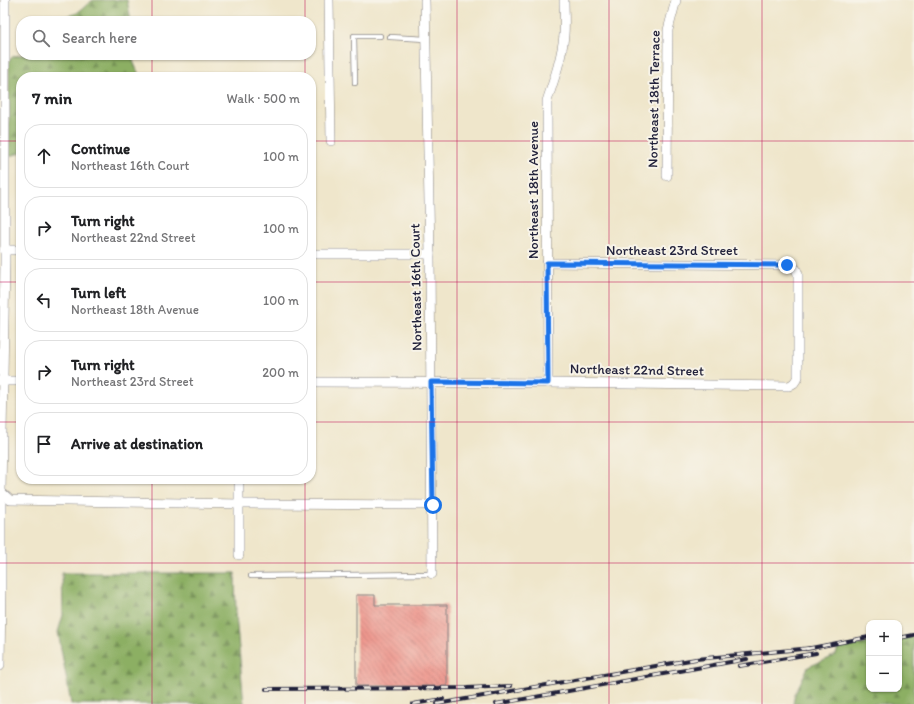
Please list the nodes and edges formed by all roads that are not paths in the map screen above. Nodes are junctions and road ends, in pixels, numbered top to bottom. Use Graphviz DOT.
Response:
graph roads {
  1 [pos="5,0"];
  2 [pos="329,0"];
  3 [pos="425,0"];
  4 [pos="564,0"];
  5 [pos="676,0"];
  6 [pos="380,36"];
  7 [pos="390,36"];
  8 [pos="426,38"];
  9 [pos="355,82"];
  10 [pos="332,141"];
  11 [pos="667,176"];
  12 [pos="4,250"];
  13 [pos="16,250"];
  14 [pos="316,254"];
  15 [pos="430,254"];
  16 [pos="2,262"];
  17 [pos="547,263"];
  18 [pos="1,381"];
  19 [pos="16,381"];
  20 [pos="316,382"];
  21 [pos="431,382"];
  22 [pos="548,383"];
  23 [pos="794,383"];
  24 [pos="239,484"];
  25 [pos="0,492"];
  26 [pos="240,504"];
  27 [pos="433,505"];
  28 [pos="240,555"];
  29 [pos="432,574"];
  30 [pos="250,576"];
  31 [pos="1,589"];
  32 [pos="0,666"];
  1 -- 12 [label="street"];
  2 -- 10 [label="street"];
  3 -- 8 [label="street, Northeast 16th Court"];
  4 -- 17 [label="street, Northeast 18th Avenue"];
  5 -- 11 [label="street, Northeast 18th Terrace"];
  6 -- 9 [label="lane"];
  7 -- 8 [label="lane"];
  8 -- 15 [label="street, Northeast 16th Court"];
  12 -- 13 [label="street"];
  12 -- 16 [label="street"];
  14 -- 15 [label="street"];
  15 -- 21 [label="street, Northeast 16th Court"];
  16 -- 18 [label="street"];
  17 -- 22 [label="street, Northeast 18th Avenue"];
  17 -- 23 [label="street, Northeast 23rd Street"];
  18 -- 19 [label="street"];
  18 -- 25 [label="street"];
  20 -- 21 [label="street, Northeast 22nd Street"];
  21 -- 22 [label="street, Northeast 22nd Street"];
  21 -- 27 [label="street, Northeast 16th Court"];
  22 -- 23 [label="street, Northeast 22nd Street"];
  24 -- 26 [label="street"];
  25 -- 26 [label="street"];
  25 -- 31 [label="street"];
  26 -- 27 [label="street"];
  26 -- 28 [label="street"];
  27 -- 29 [label="street, Northeast 16th Court"];
  29 -- 30 [label="lane"];
  31 -- 32 [label="street"];
}
